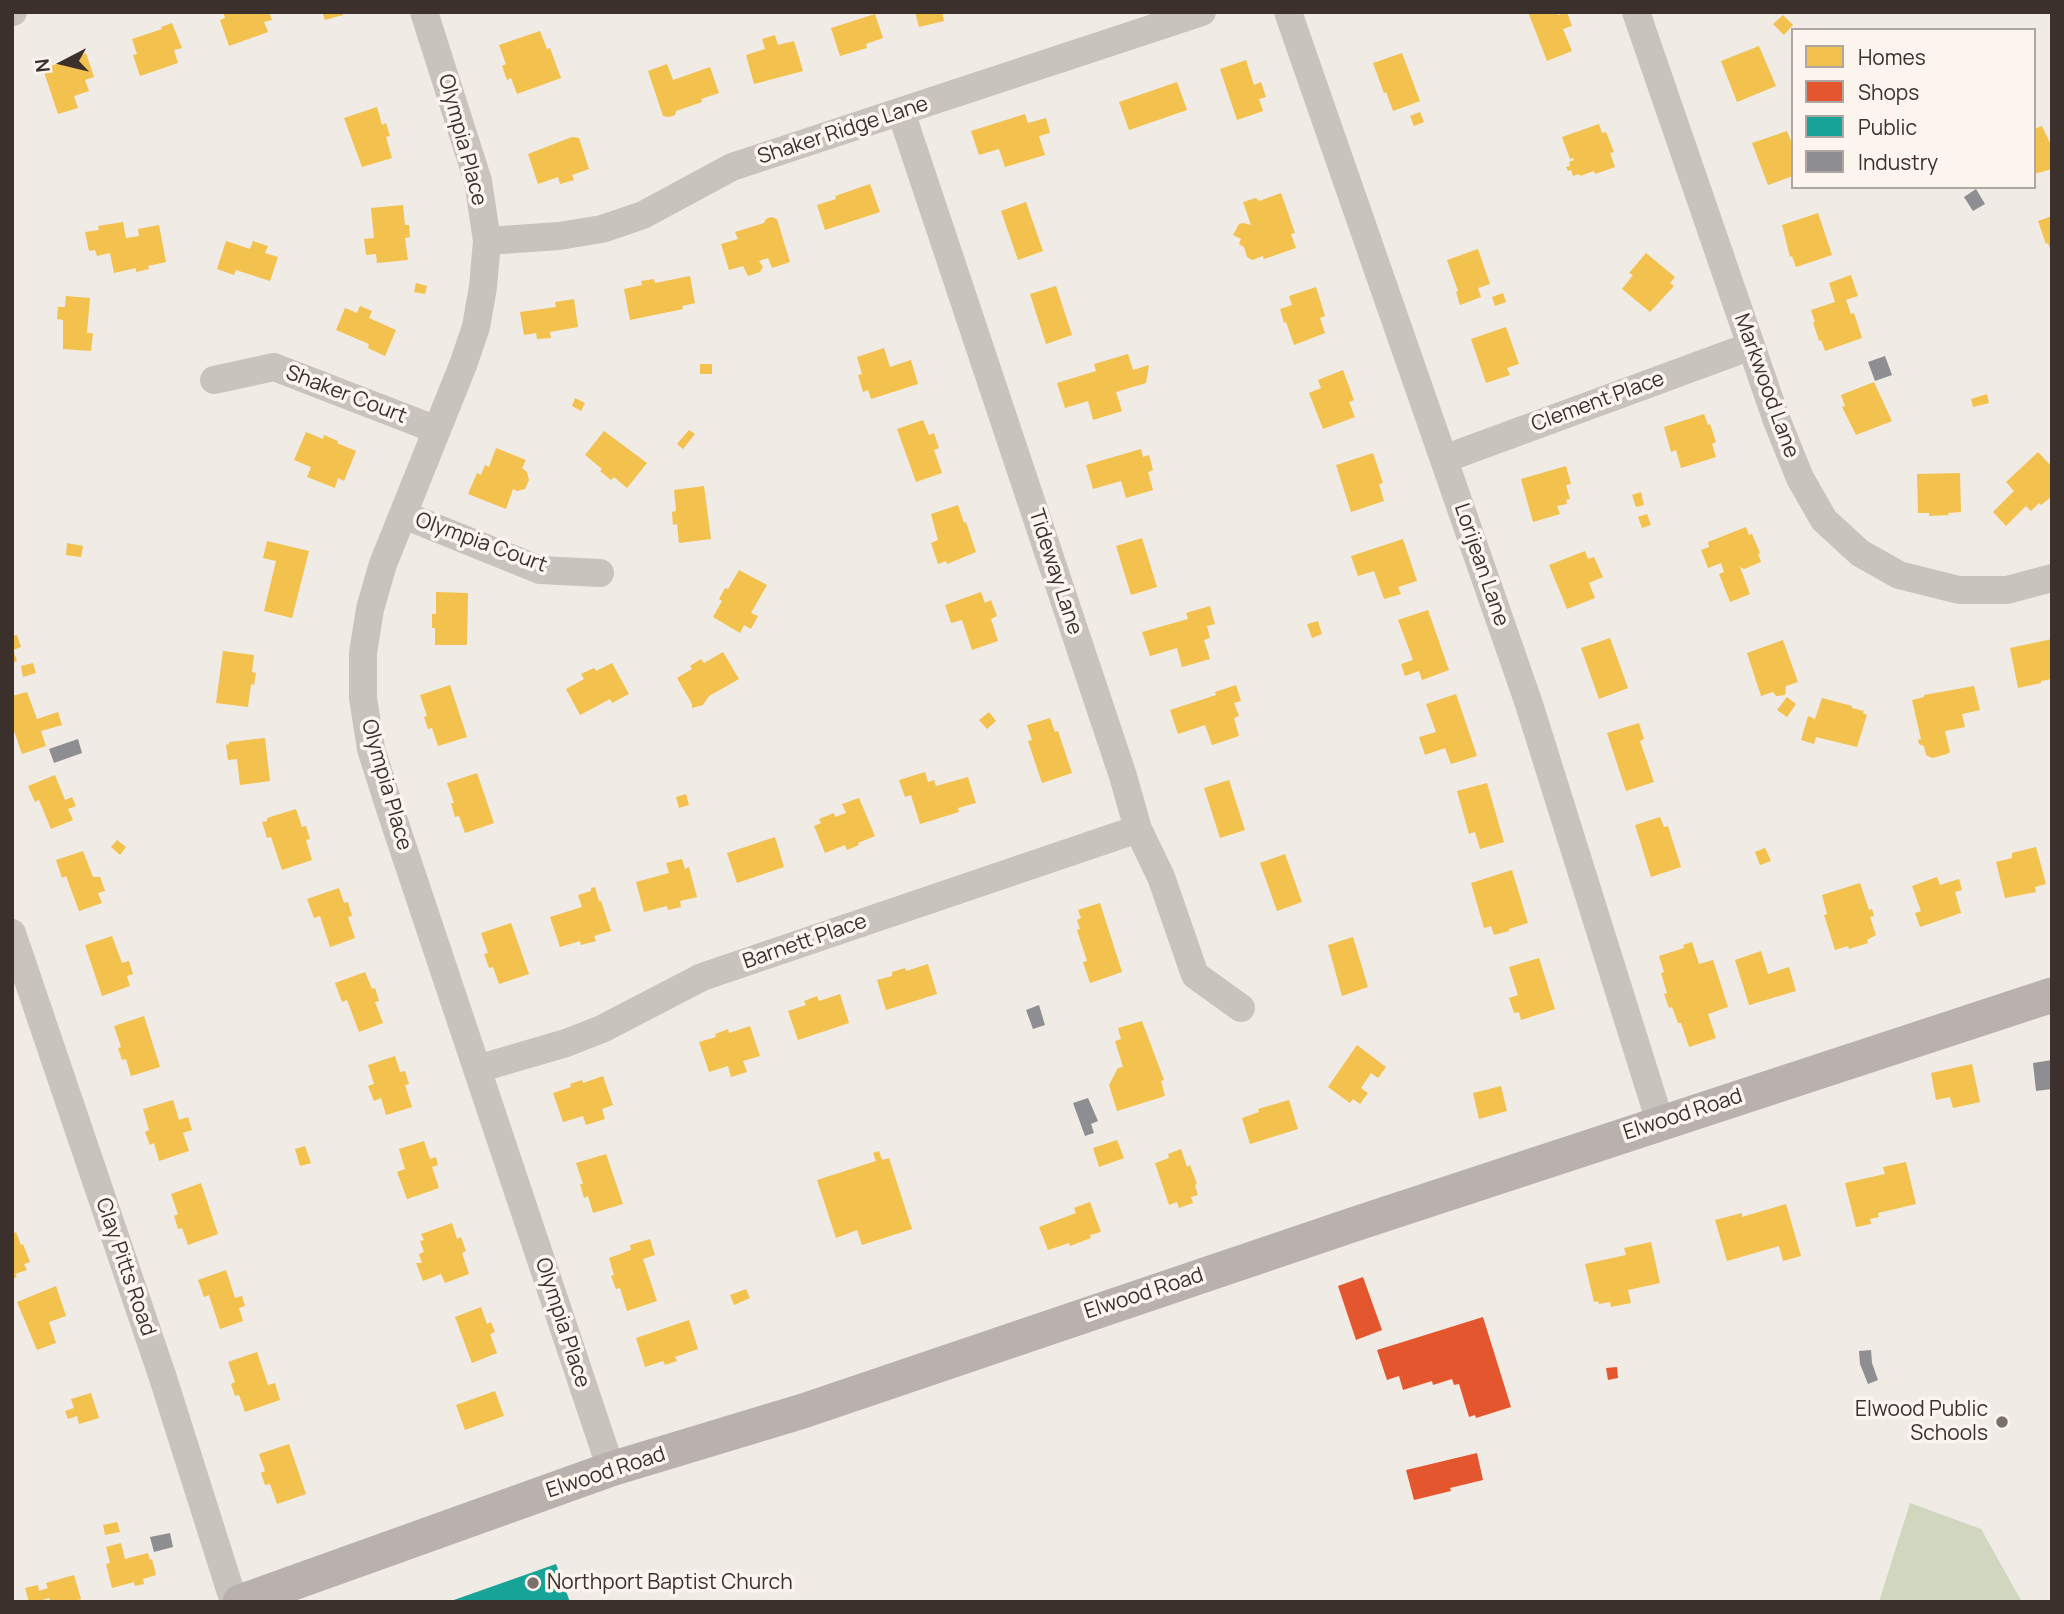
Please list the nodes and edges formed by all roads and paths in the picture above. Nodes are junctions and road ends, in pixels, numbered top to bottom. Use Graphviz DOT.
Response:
graph roads {
  1 [pos="424,12"];
  2 [pos="1202,12"];
  3 [pos="1287,12"];
  4 [pos="1636,12"];
  5 [pos="901,112"];
  6 [pos="486,241"];
  7 [pos="1751,346"];
  8 [pos="214,380"];
  9 [pos="437,430"];
  10 [pos="1444,458"];
  11 [pos="404,515"];
  12 [pos="600,573"];
  13 [pos="2052,578"];
  14 [pos="1138,829"];
  15 [pos="12,933"];
  16 [pos="2052,995"];
  17 [pos="1241,1008"];
  18 [pos="477,1069"];
  19 [pos="1660,1122"];
  20 [pos="611,1469"];
  21 [pos="234,1602"];
  22 [pos="240,1602"];
  1 -- 6 [label="street, Olympia Place"];
  2 -- 5 [label="street, Shaker Ridge Lane"];
  3 -- 10 [label="street, Lorijean Lane"];
  4 -- 7 [label="street, Markwood Lane"];
  5 -- 6 [label="street, Shaker Ridge Lane"];
  5 -- 14 [label="street, Tideway Lane"];
  6 -- 9 [label="street, Olympia Place"];
  7 -- 10 [label="street, Clement Place"];
  7 -- 13 [label="street, Markwood Lane"];
  8 -- 9 [label="street, Shaker Court"];
  9 -- 11 [label="street, Olympia Place"];
  10 -- 19 [label="street, Lorijean Lane"];
  11 -- 12 [label="street, Olympia Court"];
  11 -- 18 [label="street, Olympia Place"];
  14 -- 17 [label="street, Tideway Lane"];
  14 -- 18 [label="street, Barnett Place"];
  15 -- 21 [label="street, Clay Pitts Road"];
  16 -- 19 [label="main road, Elwood Road"];
  18 -- 20 [label="street, Olympia Place"];
  19 -- 20 [label="main road, Elwood Road"];
  20 -- 22 [label="main road, Elwood Road"];
}
